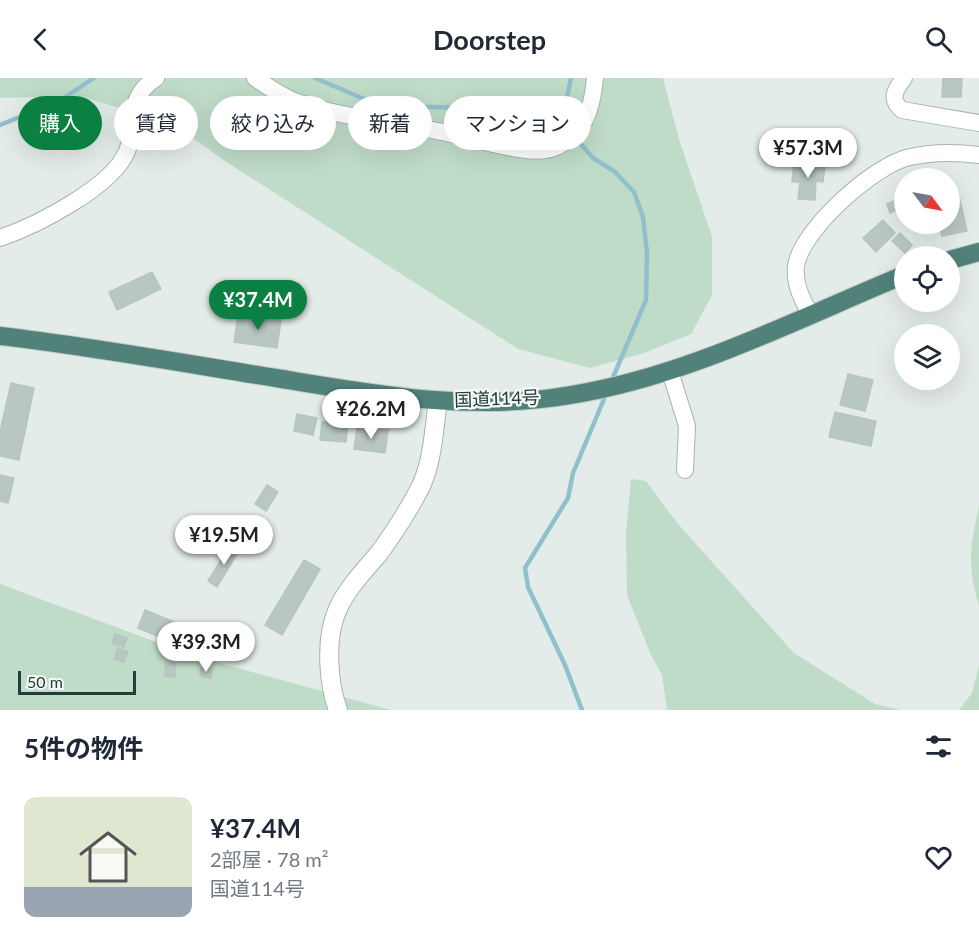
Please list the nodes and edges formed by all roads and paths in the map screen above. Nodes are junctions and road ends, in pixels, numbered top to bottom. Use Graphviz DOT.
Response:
graph roads {
  1 [pos="156,78"];
  2 [pos="255,78"];
  3 [pos="595,78"];
  4 [pos="904,78"];
  5 [pos="979,123"];
  6 [pos="979,155"];
  7 [pos="0,238"];
  8 [pos="979,252"];
  9 [pos="960,257"];
  10 [pos="894,279"];
  11 [pos="810,314"];
  12 [pos="0,336"];
  13 [pos="670,371"];
  14 [pos="438,401"];
  15 [pos="685,470"];
  16 [pos="338,710"];
  1 -- 7 [label="street"];
  2 -- 3 [label="street"];
  4 -- 5 [label="street"];
  6 -- 11 [label="street"];
  8 -- 9 [label="highway"];
  10 -- 11 [label="highway, 国道114号"];
  11 -- 13 [label="highway, 国道114号"];
  12 -- 14 [label="highway, 国道114号"];
  13 -- 14 [label="highway, 国道114号"];
  13 -- 15 [label="street"];
  14 -- 16 [label="street"];
}
